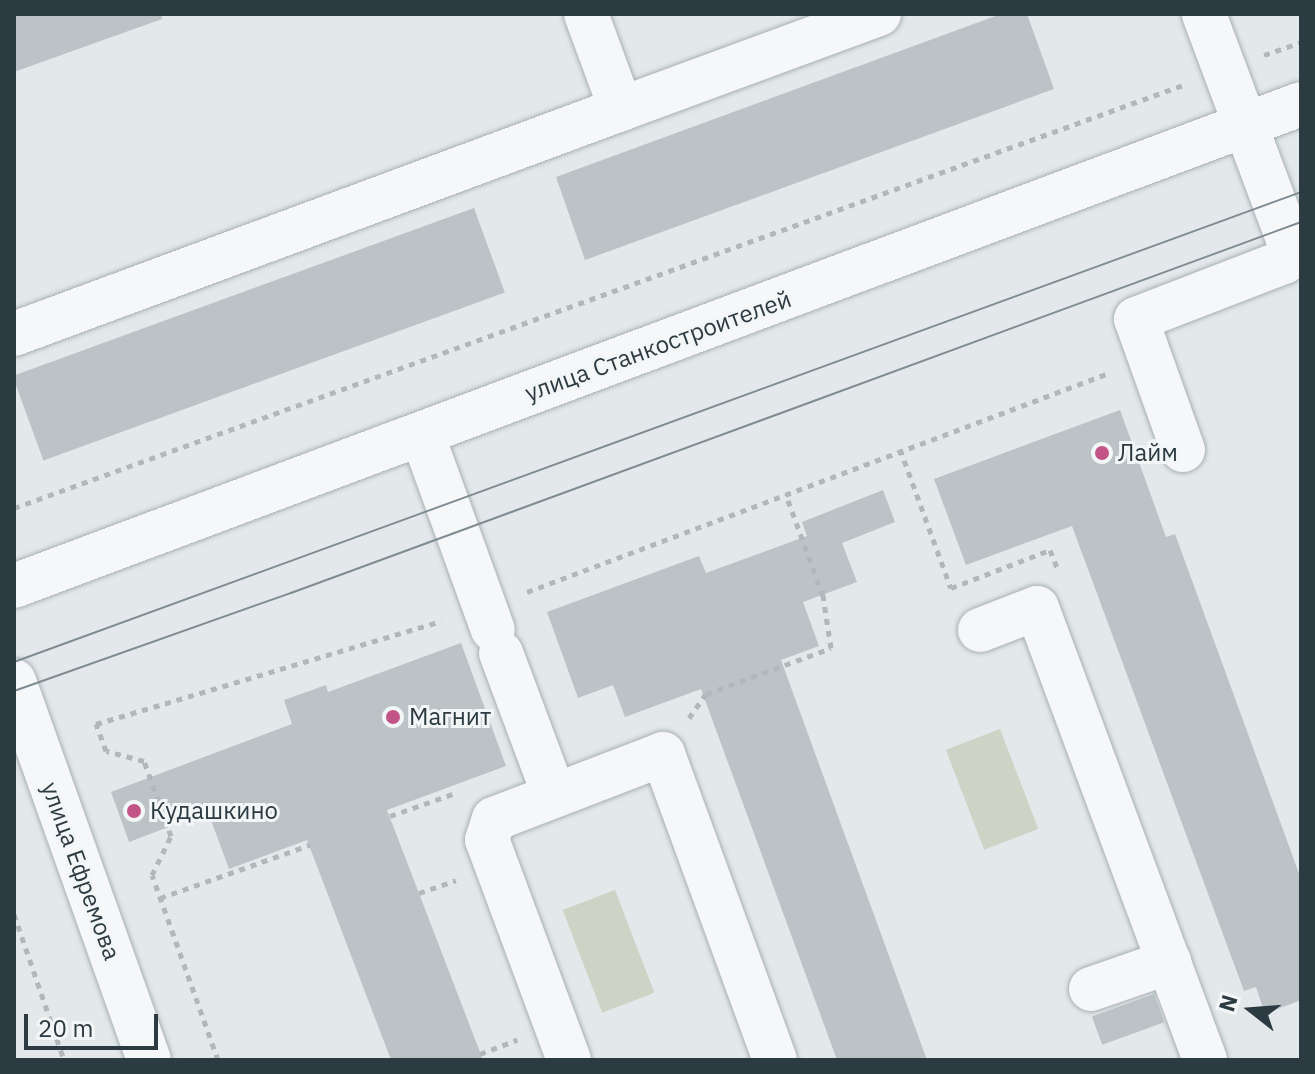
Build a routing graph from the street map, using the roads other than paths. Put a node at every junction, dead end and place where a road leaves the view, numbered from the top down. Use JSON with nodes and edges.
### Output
{"nodes":[{"id":1,"x":586,"y":14,"type":"edge"},
{"id":2,"x":879,"y":14,"type":"edge"},
{"id":3,"x":1204,"y":14,"type":"edge"},
{"id":4,"x":1301,"y":104,"type":"edge"},
{"id":5,"x":621,"y":109,"type":"junction"},
{"id":6,"x":1245,"y":124,"type":"junction"},
{"id":7,"x":14,"y":334,"type":"edge"},
{"id":8,"x":422,"y":434,"type":"junction"},
{"id":9,"x":1183,"y":450,"type":"dead end"},
{"id":10,"x":14,"y":586,"type":"edge"},
{"id":11,"x":980,"y":630,"type":"dead end"},
{"id":12,"x":14,"y":681,"type":"edge"},
{"id":13,"x":554,"y":795,"type":"junction"},
{"id":14,"x":1169,"y":962,"type":"junction"},
{"id":15,"x":1091,"y":989,"type":"dead end"},
{"id":16,"x":149,"y":1060,"type":"edge"},
{"id":17,"x":569,"y":1060,"type":"edge"},
{"id":18,"x":775,"y":1060,"type":"edge"},
{"id":19,"x":1205,"y":1060,"type":"edge"}],
"edges":[{"from":1,"to":5,"type":"street"},
{"from":2,"to":5,"type":"street"},
{"from":3,"to":6,"type":"street"},
{"from":4,"to":6,"type":"street","name":"улица Станкостроителей"},
{"from":5,"to":7,"type":"street"},
{"from":6,"to":8,"type":"street","name":"улица Станкостроителей"},
{"from":6,"to":9,"type":"street"},
{"from":8,"to":10,"type":"street","name":"улица Станкостроителей"},
{"from":8,"to":13,"type":"street"},
{"from":11,"to":14,"type":"street"},
{"from":12,"to":16,"type":"street","name":"улица Ефремова"},
{"from":13,"to":17,"type":"street"},
{"from":13,"to":18,"type":"street"},
{"from":14,"to":15,"type":"street"},
{"from":14,"to":19,"type":"street"}]}
